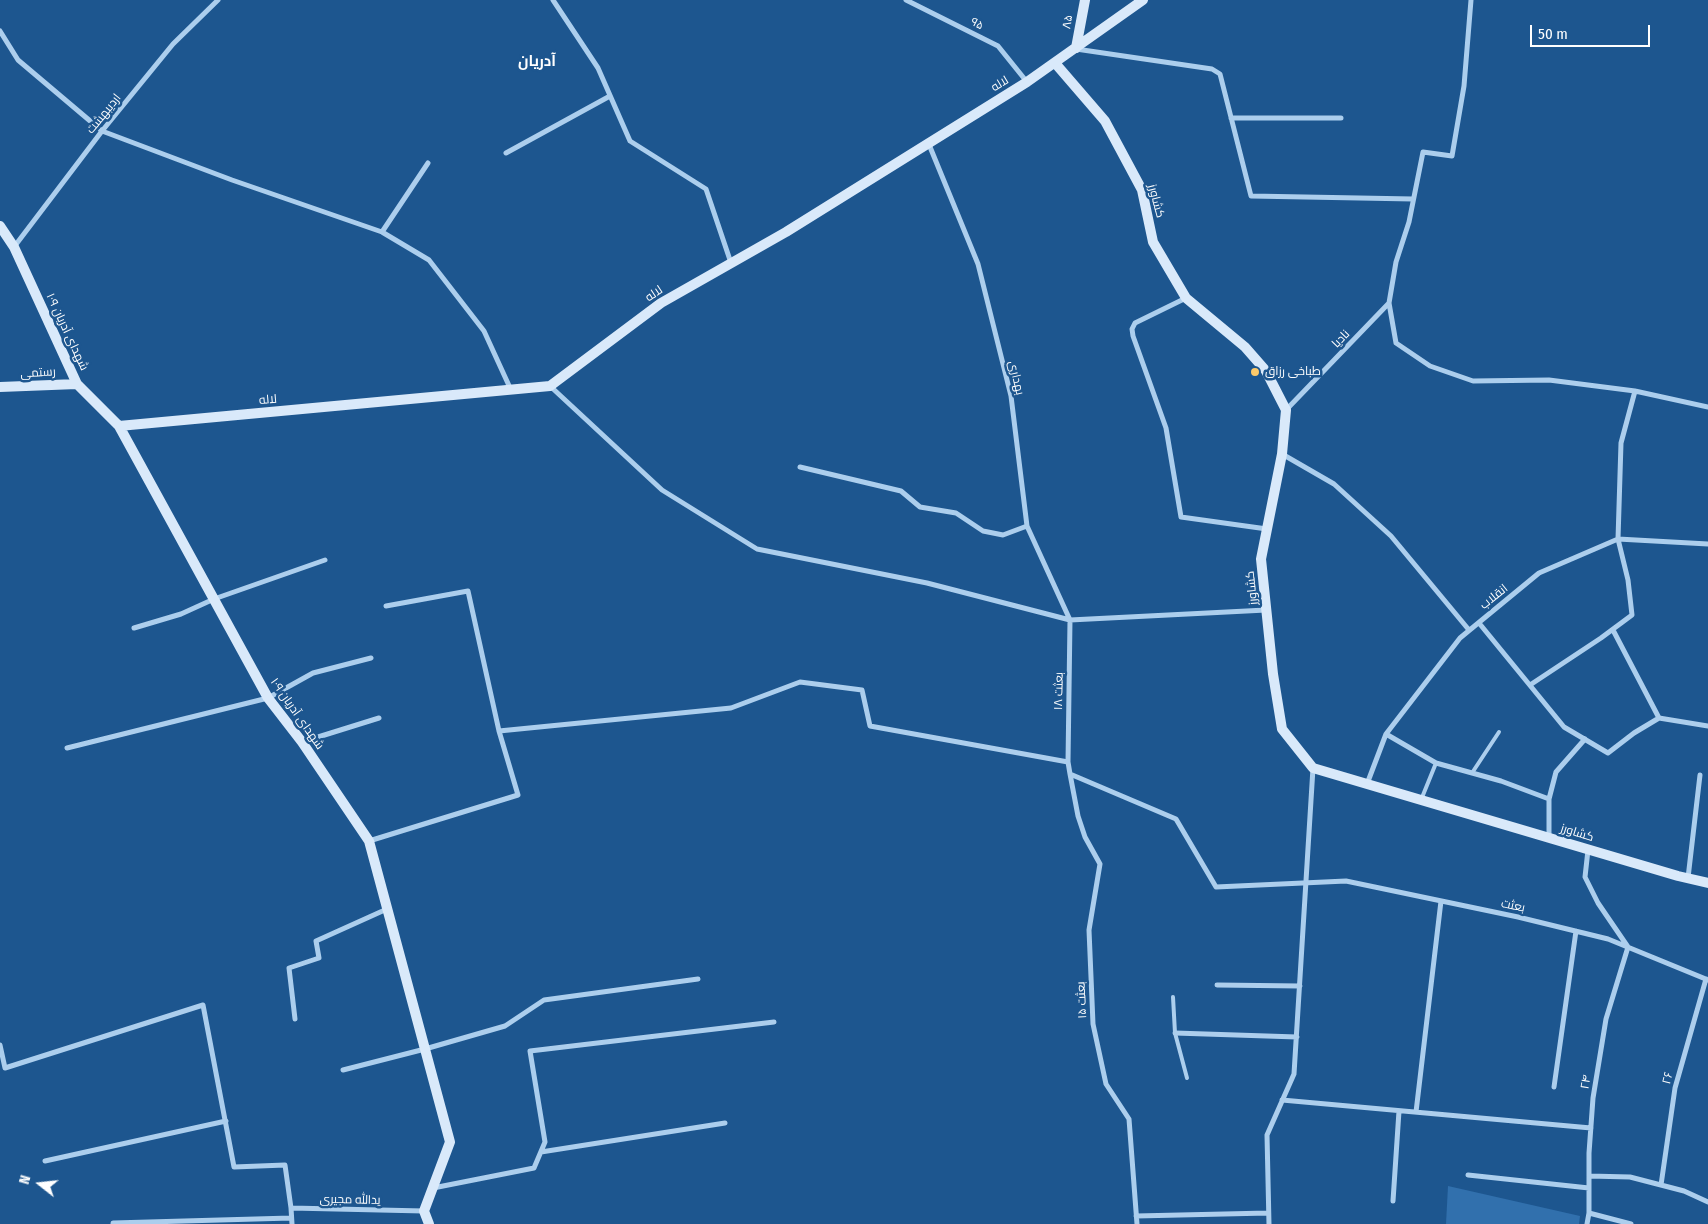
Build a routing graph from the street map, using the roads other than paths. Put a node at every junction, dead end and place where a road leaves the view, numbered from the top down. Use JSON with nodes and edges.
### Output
{"nodes":[{"id":1,"x":218,"y":0,"type":"edge"},
{"id":2,"x":553,"y":0,"type":"edge"},
{"id":3,"x":906,"y":0,"type":"edge"},
{"id":4,"x":1084,"y":0,"type":"edge"},
{"id":5,"x":1143,"y":0,"type":"edge"},
{"id":6,"x":1471,"y":0,"type":"edge"},
{"id":7,"x":0,"y":31,"type":"edge"},
{"id":8,"x":1076,"y":48,"type":"junction"},
{"id":9,"x":1055,"y":63,"type":"junction"},
{"id":10,"x":1027,"y":82,"type":"junction"},
{"id":11,"x":610,"y":96,"type":"junction"},
{"id":12,"x":1231,"y":118,"type":"junction"},
{"id":13,"x":1341,"y":118,"type":"dead end"},
{"id":14,"x":102,"y":131,"type":"junction"},
{"id":15,"x":928,"y":142,"type":"junction"},
{"id":16,"x":506,"y":152,"type":"dead end"},
{"id":17,"x":428,"y":164,"type":"dead end"},
{"id":18,"x":1413,"y":199,"type":"junction"},
{"id":19,"x":0,"y":226,"type":"edge"},
{"id":20,"x":382,"y":232,"type":"junction"},
{"id":21,"x":14,"y":247,"type":"junction"},
{"id":22,"x":731,"y":263,"type":"junction"},
{"id":23,"x":1186,"y":298,"type":"junction"},
{"id":24,"x":1389,"y":304,"type":"junction"},
{"id":25,"x":77,"y":384,"type":"junction"},
{"id":26,"x":550,"y":386,"type":"junction"},
{"id":27,"x":0,"y":387,"type":"edge"},
{"id":28,"x":511,"y":391,"type":"junction"},
{"id":29,"x":1635,"y":391,"type":"junction"},
{"id":30,"x":1708,"y":407,"type":"edge"},
{"id":31,"x":1286,"y":410,"type":"junction"},
{"id":32,"x":119,"y":426,"type":"junction"},
{"id":33,"x":1282,"y":454,"type":"junction"},
{"id":34,"x":800,"y":467,"type":"dead end"},
{"id":35,"x":1027,"y":526,"type":"junction"},
{"id":36,"x":1267,"y":529,"type":"junction"},
{"id":37,"x":1618,"y":539,"type":"junction"},
{"id":38,"x":1708,"y":544,"type":"edge"},
{"id":39,"x":325,"y":560,"type":"dead end"},
{"id":40,"x":214,"y":599,"type":"junction"},
{"id":41,"x":386,"y":606,"type":"dead end"},
{"id":42,"x":1266,"y":610,"type":"junction"},
{"id":43,"x":1070,"y":620,"type":"junction"},
{"id":44,"x":1479,"y":623,"type":"junction"},
{"id":45,"x":134,"y":628,"type":"dead end"},
{"id":46,"x":1469,"y":630,"type":"junction"},
{"id":47,"x":1613,"y":630,"type":"junction"},
{"id":48,"x":371,"y":658,"type":"dead end"},
{"id":49,"x":1530,"y":685,"type":"junction"},
{"id":50,"x":268,"y":698,"type":"junction"},
{"id":51,"x":378,"y":718,"type":"dead end"},
{"id":52,"x":1659,"y":718,"type":"junction"},
{"id":53,"x":1708,"y":726,"type":"edge"},
{"id":54,"x":500,"y":731,"type":"junction"},
{"id":55,"x":1499,"y":732,"type":"dead end"},
{"id":56,"x":1386,"y":734,"type":"junction"},
{"id":57,"x":1585,"y":739,"type":"junction"},
{"id":58,"x":302,"y":742,"type":"junction"},
{"id":59,"x":67,"y":748,"type":"dead end"},
{"id":60,"x":1068,"y":762,"type":"junction"},
{"id":61,"x":1436,"y":763,"type":"junction"},
{"id":62,"x":1314,"y":768,"type":"junction"},
{"id":63,"x":1472,"y":773,"type":"junction"},
{"id":64,"x":1070,"y":774,"type":"junction"},
{"id":65,"x":1700,"y":775,"type":"dead end"},
{"id":66,"x":1367,"y":784,"type":"junction"},
{"id":67,"x":1549,"y":799,"type":"junction"},
{"id":68,"x":1421,"y":800,"type":"junction"},
{"id":69,"x":1549,"y":838,"type":"junction"},
{"id":70,"x":369,"y":841,"type":"junction"},
{"id":71,"x":1588,"y":850,"type":"junction"},
{"id":72,"x":1688,"y":878,"type":"junction"},
{"id":73,"x":1307,"y":882,"type":"junction"},
{"id":74,"x":1708,"y":882,"type":"edge"},
{"id":75,"x":1441,"y":901,"type":"junction"},
{"id":76,"x":387,"y":909,"type":"junction"},
{"id":77,"x":1576,"y":931,"type":"junction"},
{"id":78,"x":1628,"y":947,"type":"junction"},
{"id":79,"x":698,"y":979,"type":"dead end"},
{"id":80,"x":1707,"y":980,"type":"edge"},
{"id":81,"x":1217,"y":985,"type":"dead end"},
{"id":82,"x":1300,"y":986,"type":"junction"},
{"id":83,"x":1173,"y":997,"type":"dead end"},
{"id":84,"x":295,"y":1019,"type":"dead end"},
{"id":85,"x":774,"y":1022,"type":"dead end"},
{"id":86,"x":1175,"y":1033,"type":"junction"},
{"id":87,"x":1297,"y":1037,"type":"junction"},
{"id":88,"x":0,"y":1045,"type":"edge"},
{"id":89,"x":425,"y":1049,"type":"junction"},
{"id":90,"x":343,"y":1070,"type":"dead end"},
{"id":91,"x":1187,"y":1078,"type":"dead end"},
{"id":92,"x":1554,"y":1087,"type":"dead end"},
{"id":93,"x":1282,"y":1100,"type":"junction"},
{"id":94,"x":1400,"y":1111,"type":"junction"},
{"id":95,"x":1416,"y":1112,"type":"junction"},
{"id":96,"x":226,"y":1121,"type":"junction"},
{"id":97,"x":725,"y":1123,"type":"dead end"},
{"id":98,"x":1591,"y":1128,"type":"junction"},
{"id":99,"x":541,"y":1152,"type":"junction"},
{"id":100,"x":45,"y":1161,"type":"dead end"},
{"id":101,"x":1468,"y":1175,"type":"dead end"},
{"id":102,"x":1589,"y":1176,"type":"junction"},
{"id":103,"x":1661,"y":1185,"type":"junction"},
{"id":104,"x":432,"y":1188,"type":"junction"},
{"id":105,"x":1589,"y":1188,"type":"junction"},
{"id":106,"x":1393,"y":1202,"type":"dead end"},
{"id":107,"x":1708,"y":1202,"type":"edge"},
{"id":108,"x":290,"y":1208,"type":"junction"},
{"id":109,"x":424,"y":1211,"type":"junction"},
{"id":110,"x":1268,"y":1213,"type":"junction"},
{"id":111,"x":1589,"y":1213,"type":"junction"},
{"id":112,"x":1136,"y":1216,"type":"junction"},
{"id":113,"x":291,"y":1218,"type":"junction"},
{"id":114,"x":113,"y":1223,"type":"edge"},
{"id":115,"x":292,"y":1224,"type":"edge"},
{"id":116,"x":429,"y":1224,"type":"edge"},
{"id":117,"x":1137,"y":1224,"type":"edge"},
{"id":118,"x":1268,"y":1224,"type":"edge"},
{"id":119,"x":1587,"y":1224,"type":"edge"},
{"id":120,"x":1631,"y":1224,"type":"edge"}],
"edges":[{"from":1,"to":14,"type":"street","name":"اردیبهشت"},
{"from":2,"to":11,"type":"street"},
{"from":3,"to":10,"type":"street","name":"۹۵"},
{"from":4,"to":8,"type":"street","name":"۸۵"},
{"from":5,"to":8,"type":"street","name":"لاله"},
{"from":6,"to":18,"type":"street"},
{"from":7,"to":14,"type":"street"},
{"from":8,"to":9,"type":"street","name":"لاله"},
{"from":8,"to":12,"type":"street"},
{"from":9,"to":10,"type":"street","name":"لاله"},
{"from":9,"to":23,"type":"street","name":"کشاورز"},
{"from":10,"to":15,"type":"street","name":"لاله"},
{"from":11,"to":16,"type":"street"},
{"from":11,"to":22,"type":"street"},
{"from":12,"to":13,"type":"street"},
{"from":12,"to":18,"type":"street"},
{"from":14,"to":20,"type":"street"},
{"from":14,"to":21,"type":"street","name":"اردیبهشت"},
{"from":15,"to":22,"type":"street","name":"لاله"},
{"from":15,"to":35,"type":"street","name":"بهداری"},
{"from":17,"to":20,"type":"street"},
{"from":18,"to":24,"type":"street"},
{"from":19,"to":21,"type":"street","name":"شهدای آدریان ۱۰۹"},
{"from":20,"to":28,"type":"street"},
{"from":21,"to":25,"type":"street","name":"شهدای آدریان ۱۰۹"},
{"from":22,"to":26,"type":"street","name":"لاله"},
{"from":23,"to":31,"type":"street","name":"کشاورز"},
{"from":23,"to":36,"type":"street"},
{"from":24,"to":29,"type":"street"},
{"from":24,"to":31,"type":"street","name":"نادیا"},
{"from":25,"to":27,"type":"street","name":"رستمی"},
{"from":25,"to":32,"type":"street","name":"شهدای آدریان ۱۰۹"},
{"from":26,"to":28,"type":"street","name":"لاله"},
{"from":26,"to":43,"type":"street"},
{"from":28,"to":32,"type":"street","name":"لاله"},
{"from":29,"to":30,"type":"street"},
{"from":29,"to":37,"type":"street"},
{"from":31,"to":33,"type":"street","name":"کشاورز"},
{"from":32,"to":40,"type":"street","name":"شهدای آدریان ۱۰۹"},
{"from":33,"to":36,"type":"street","name":"کشاورز"},
{"from":33,"to":46,"type":"street"},
{"from":34,"to":35,"type":"street"},
{"from":35,"to":43,"type":"street","name":"بهداری"},
{"from":36,"to":42,"type":"street","name":"کشاورز"},
{"from":37,"to":38,"type":"street","name":"انقلاب"},
{"from":37,"to":44,"type":"street","name":"انقلاب"},
{"from":37,"to":47,"type":"street"},
{"from":39,"to":40,"type":"street"},
{"from":40,"to":45,"type":"street"},
{"from":40,"to":50,"type":"street","name":"شهدای آدریان ۱۰۹"},
{"from":41,"to":54,"type":"street"},
{"from":42,"to":43,"type":"street"},
{"from":42,"to":62,"type":"street","name":"کشاورز"},
{"from":43,"to":60,"type":"street","name":"بعثت ۱۸"},
{"from":44,"to":46,"type":"street","name":"انقلاب"},
{"from":44,"to":49,"type":"street"},
{"from":46,"to":56,"type":"street","name":"انقلاب"},
{"from":47,"to":49,"type":"street"},
{"from":47,"to":52,"type":"street"},
{"from":48,"to":50,"type":"street"},
{"from":49,"to":57,"type":"street"},
{"from":50,"to":58,"type":"street","name":"شهدای آدریان ۱۰۹"},
{"from":50,"to":59,"type":"street"},
{"from":51,"to":58,"type":"street"},
{"from":52,"to":53,"type":"street"},
{"from":52,"to":57,"type":"street"},
{"from":54,"to":60,"type":"street"},
{"from":54,"to":70,"type":"street"},
{"from":55,"to":63,"type":"lane"},
{"from":56,"to":61,"type":"street"},
{"from":56,"to":66,"type":"street","name":"انقلاب"},
{"from":57,"to":67,"type":"street"},
{"from":58,"to":70,"type":"street","name":"شهدای آدریان ۱۰۹"},
{"from":60,"to":64,"type":"street","name":"بعثت ۱۸"},
{"from":61,"to":63,"type":"street"},
{"from":61,"to":68,"type":"lane"},
{"from":62,"to":66,"type":"street","name":"کشاورز"},
{"from":62,"to":73,"type":"street"},
{"from":63,"to":67,"type":"street"},
{"from":64,"to":73,"type":"street","name":"بعثت"},
{"from":64,"to":112,"type":"street","name":"بعثت ۱۵"},
{"from":65,"to":72,"type":"street"},
{"from":66,"to":68,"type":"street","name":"کشاورز"},
{"from":67,"to":69,"type":"street"},
{"from":68,"to":69,"type":"street","name":"کشاورز"},
{"from":69,"to":71,"type":"street","name":"کشاورز"},
{"from":70,"to":76,"type":"street","name":"شهدای آدریان ۱۰۹"},
{"from":71,"to":72,"type":"street","name":"کشاورز"},
{"from":71,"to":78,"type":"street"},
{"from":72,"to":74,"type":"street","name":"کشاورز"},
{"from":73,"to":75,"type":"street","name":"بعثت"},
{"from":73,"to":82,"type":"street"},
{"from":75,"to":77,"type":"street","name":"بعثت"},
{"from":75,"to":95,"type":"street"},
{"from":76,"to":84,"type":"street"},
{"from":76,"to":89,"type":"street","name":"شهدای آدریان ۱۰۹"},
{"from":77,"to":78,"type":"street","name":"بعثت"},
{"from":77,"to":92,"type":"street"},
{"from":78,"to":80,"type":"street","name":"بعثت"},
{"from":78,"to":98,"type":"street","name":"۲۴"},
{"from":79,"to":89,"type":"street"},
{"from":80,"to":103,"type":"street","name":"۲۶"},
{"from":81,"to":82,"type":"street"},
{"from":82,"to":87,"type":"street"},
{"from":83,"to":86,"type":"lane"},
{"from":85,"to":99,"type":"street"},
{"from":86,"to":87,"type":"street"},
{"from":86,"to":91,"type":"lane"},
{"from":87,"to":93,"type":"street"},
{"from":88,"to":96,"type":"street"},
{"from":89,"to":90,"type":"street"},
{"from":89,"to":104,"type":"street","name":"شهدای آدریان ۱۰۹"},
{"from":93,"to":94,"type":"street"},
{"from":93,"to":110,"type":"street"},
{"from":94,"to":95,"type":"street"},
{"from":94,"to":106,"type":"street"},
{"from":95,"to":98,"type":"street"},
{"from":96,"to":100,"type":"street"},
{"from":96,"to":108,"type":"street"},
{"from":97,"to":99,"type":"street"},
{"from":98,"to":102,"type":"street","name":"۲۴"},
{"from":99,"to":104,"type":"street"},
{"from":101,"to":105,"type":"street"},
{"from":102,"to":103,"type":"street"},
{"from":102,"to":105,"type":"street","name":"۲۴"},
{"from":103,"to":107,"type":"street"},
{"from":104,"to":109,"type":"street","name":"شهدای آدریان ۱۰۹"},
{"from":105,"to":111,"type":"street","name":"۲۴"},
{"from":108,"to":109,"type":"street","name":"یدالله مجیری"},
{"from":108,"to":113,"type":"street"},
{"from":109,"to":116,"type":"street"},
{"from":110,"to":112,"type":"street"},
{"from":110,"to":118,"type":"street"},
{"from":111,"to":119,"type":"street","name":"۲۴"},
{"from":111,"to":120,"type":"street"},
{"from":112,"to":117,"type":"street","name":"بعثت ۱۵"},
{"from":113,"to":114,"type":"street"},
{"from":113,"to":115,"type":"street"}]}
